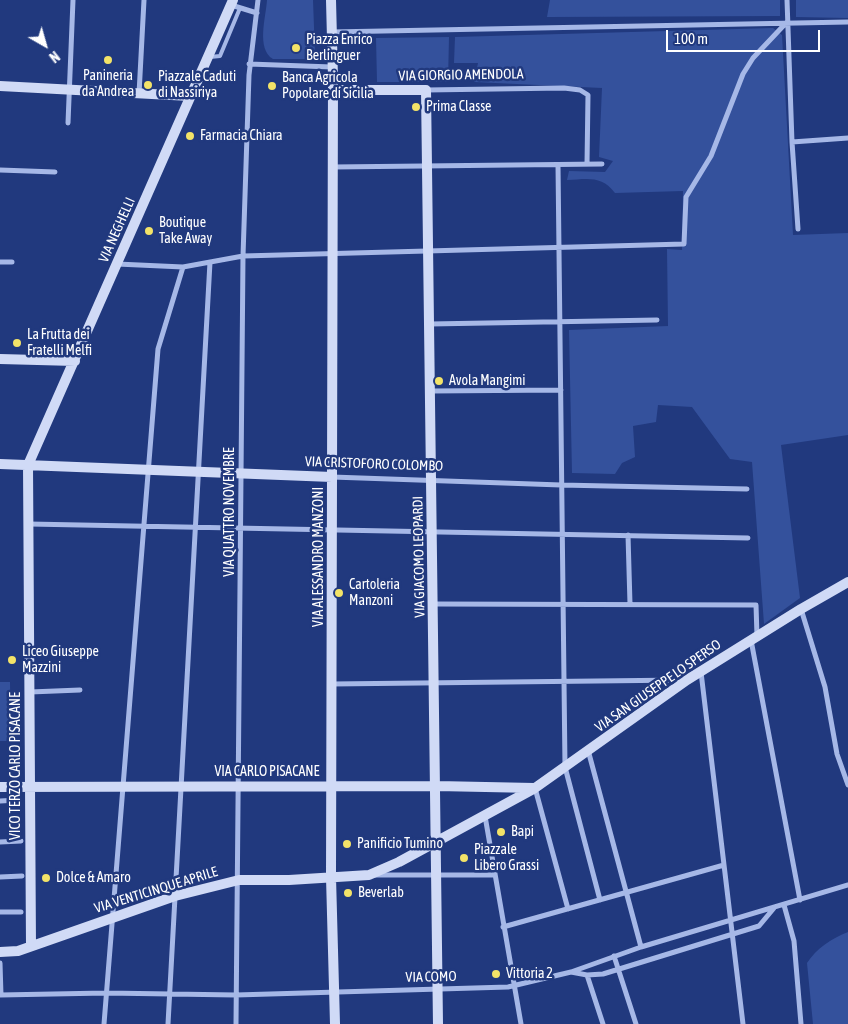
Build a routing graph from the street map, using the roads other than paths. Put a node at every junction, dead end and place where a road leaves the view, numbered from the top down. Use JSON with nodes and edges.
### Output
{"nodes":[{"id":1,"x":73,"y":0,"type":"edge"},
{"id":2,"x":144,"y":0,"type":"edge"},
{"id":3,"x":258,"y":0,"type":"edge"},
{"id":4,"x":331,"y":0,"type":"edge"},
{"id":5,"x":787,"y":0,"type":"edge"},
{"id":6,"x":235,"y":3,"type":"edge"},
{"id":7,"x":257,"y":13,"type":"junction"},
{"id":8,"x":848,"y":22,"type":"edge"},
{"id":9,"x":786,"y":23,"type":"junction"},
{"id":10,"x":331,"y":32,"type":"junction"},
{"id":11,"x":249,"y":64,"type":"junction"},
{"id":12,"x":333,"y":68,"type":"junction"},
{"id":13,"x":0,"y":86,"type":"edge"},
{"id":14,"x":69,"y":90,"type":"junction"},
{"id":15,"x":333,"y":90,"type":"junction"},
{"id":16,"x":426,"y":90,"type":"junction"},
{"id":17,"x":139,"y":94,"type":"junction"},
{"id":18,"x":190,"y":96,"type":"junction"},
{"id":19,"x":68,"y":123,"type":"dead end"},
{"id":20,"x":848,"y":138,"type":"edge"},
{"id":21,"x":792,"y":142,"type":"junction"},
{"id":22,"x":558,"y":164,"type":"junction"},
{"id":23,"x":587,"y":164,"type":"junction"},
{"id":24,"x":602,"y":164,"type":"dead end"},
{"id":25,"x":333,"y":167,"type":"junction"},
{"id":26,"x":427,"y":167,"type":"junction"},
{"id":27,"x":0,"y":170,"type":"edge"},
{"id":28,"x":55,"y":172,"type":"dead end"},
{"id":29,"x":798,"y":229,"type":"dead end"},
{"id":30,"x":559,"y":246,"type":"junction"},
{"id":31,"x":429,"y":251,"type":"junction"},
{"id":32,"x":331,"y":252,"type":"junction"},
{"id":33,"x":243,"y":256,"type":"junction"},
{"id":34,"x":0,"y":262,"type":"edge"},
{"id":35,"x":12,"y":262,"type":"dead end"},
{"id":36,"x":210,"y":262,"type":"junction"},
{"id":37,"x":117,"y":264,"type":"junction"},
{"id":38,"x":184,"y":267,"type":"junction"},
{"id":39,"x":657,"y":320,"type":"dead end"},
{"id":40,"x":560,"y":322,"type":"junction"},
{"id":41,"x":430,"y":324,"type":"junction"},
{"id":42,"x":0,"y":359,"type":"edge"},
{"id":43,"x":75,"y":361,"type":"junction"},
{"id":44,"x":561,"y":390,"type":"junction"},
{"id":45,"x":431,"y":391,"type":"junction"},
{"id":46,"x":0,"y":464,"type":"edge"},
{"id":47,"x":28,"y":465,"type":"junction"},
{"id":48,"x":148,"y":469,"type":"junction"},
{"id":49,"x":199,"y":471,"type":"junction"},
{"id":50,"x":242,"y":472,"type":"junction"},
{"id":51,"x":332,"y":477,"type":"junction"},
{"id":52,"x":432,"y":481,"type":"junction"},
{"id":53,"x":560,"y":485,"type":"junction"},
{"id":54,"x":747,"y":489,"type":"dead end"},
{"id":55,"x":28,"y":524,"type":"junction"},
{"id":56,"x":143,"y":525,"type":"junction"},
{"id":57,"x":196,"y":526,"type":"junction"},
{"id":58,"x":242,"y":527,"type":"junction"},
{"id":59,"x":332,"y":529,"type":"junction"},
{"id":60,"x":431,"y":531,"type":"junction"},
{"id":61,"x":561,"y":534,"type":"junction"},
{"id":62,"x":628,"y":535,"type":"junction"},
{"id":63,"x":748,"y":538,"type":"dead end"},
{"id":64,"x":848,"y":582,"type":"edge"},
{"id":65,"x":434,"y":604,"type":"junction"},
{"id":66,"x":562,"y":604,"type":"junction"},
{"id":67,"x":630,"y":604,"type":"junction"},
{"id":68,"x":801,"y":609,"type":"junction"},
{"id":69,"x":754,"y":638,"type":"junction"},
{"id":70,"x":701,"y":671,"type":"junction"},
{"id":71,"x":687,"y":680,"type":"junction"},
{"id":72,"x":563,"y":682,"type":"junction"},
{"id":73,"x":435,"y":683,"type":"junction"},
{"id":74,"x":332,"y":684,"type":"junction"},
{"id":75,"x":80,"y":690,"type":"dead end"},
{"id":76,"x":29,"y":692,"type":"junction"},
{"id":77,"x":588,"y":750,"type":"junction"},
{"id":78,"x":565,"y":767,"type":"junction"},
{"id":79,"x":848,"y":785,"type":"edge"},
{"id":80,"x":181,"y":786,"type":"junction"},
{"id":81,"x":239,"y":786,"type":"junction"},
{"id":82,"x":332,"y":786,"type":"junction"},
{"id":83,"x":437,"y":786,"type":"junction"},
{"id":84,"x":0,"y":787,"type":"edge"},
{"id":85,"x":30,"y":787,"type":"junction"},
{"id":86,"x":121,"y":787,"type":"junction"},
{"id":87,"x":535,"y":788,"type":"junction"},
{"id":88,"x":18,"y":800,"type":"dead end"},
{"id":89,"x":0,"y":801,"type":"edge"},
{"id":90,"x":485,"y":816,"type":"junction"},
{"id":91,"x":21,"y":841,"type":"dead end"},
{"id":92,"x":436,"y":841,"type":"junction"},
{"id":93,"x":0,"y":842,"type":"edge"},
{"id":94,"x":724,"y":865,"type":"junction"},
{"id":95,"x":369,"y":875,"type":"junction"},
{"id":96,"x":437,"y":875,"type":"junction"},
{"id":97,"x":495,"y":875,"type":"junction"},
{"id":98,"x":22,"y":876,"type":"dead end"},
{"id":99,"x":0,"y":877,"type":"edge"},
{"id":100,"x":331,"y":877,"type":"junction"},
{"id":101,"x":238,"y":880,"type":"junction"},
{"id":102,"x":848,"y":885,"type":"edge"},
{"id":103,"x":626,"y":892,"type":"junction"},
{"id":104,"x":175,"y":896,"type":"junction"},
{"id":105,"x":600,"y":900,"type":"junction"},
{"id":106,"x":800,"y":900,"type":"junction"},
{"id":107,"x":784,"y":905,"type":"junction"},
{"id":108,"x":774,"y":908,"type":"junction"},
{"id":109,"x":568,"y":909,"type":"junction"},
{"id":110,"x":0,"y":912,"type":"edge"},
{"id":111,"x":21,"y":912,"type":"dead end"},
{"id":112,"x":112,"y":917,"type":"junction"},
{"id":113,"x":730,"y":921,"type":"junction"},
{"id":114,"x":504,"y":927,"type":"junction"},
{"id":115,"x":732,"y":934,"type":"junction"},
{"id":116,"x":31,"y":946,"type":"junction"},
{"id":117,"x":641,"y":947,"type":"junction"},
{"id":118,"x":0,"y":952,"type":"edge"},
{"id":119,"x":614,"y":956,"type":"junction"},
{"id":120,"x":0,"y":963,"type":"edge"},
{"id":121,"x":618,"y":969,"type":"junction"},
{"id":122,"x":571,"y":972,"type":"junction"},
{"id":123,"x":587,"y":975,"type":"junction"},
{"id":124,"x":514,"y":986,"type":"junction"},
{"id":125,"x":438,"y":988,"type":"junction"},
{"id":126,"x":334,"y":990,"type":"junction"},
{"id":127,"x":106,"y":993,"type":"junction"},
{"id":128,"x":170,"y":993,"type":"junction"},
{"id":129,"x":1,"y":995,"type":"edge"},
{"id":130,"x":236,"y":995,"type":"junction"},
{"id":131,"x":104,"y":1024,"type":"edge"},
{"id":132,"x":168,"y":1024,"type":"edge"},
{"id":133,"x":236,"y":1024,"type":"edge"},
{"id":134,"x":334,"y":1024,"type":"edge"},
{"id":135,"x":438,"y":1024,"type":"edge"},
{"id":136,"x":521,"y":1024,"type":"edge"},
{"id":137,"x":603,"y":1024,"type":"edge"},
{"id":138,"x":636,"y":1024,"type":"edge"},
{"id":139,"x":743,"y":1024,"type":"edge"},
{"id":140,"x":801,"y":1024,"type":"edge"}],
"edges":[{"from":1,"to":14,"type":"street"},
{"from":2,"to":17,"type":"street"},
{"from":3,"to":7,"type":"street","name":"VIA QUATTRO NOVEMBRE"},
{"from":4,"to":10,"type":"street","name":"VIA ALESSANDRO MANZONI"},
{"from":5,"to":9,"type":"street"},
{"from":6,"to":7,"type":"street"},
{"from":6,"to":18,"type":"street","name":"VIA NEGHELLI"},
{"from":7,"to":11,"type":"street","name":"VIA QUATTRO NOVEMBRE"},
{"from":8,"to":9,"type":"street"},
{"from":9,"to":10,"type":"street"},
{"from":9,"to":21,"type":"street"},
{"from":9,"to":30,"type":"street"},
{"from":10,"to":12,"type":"street","name":"VIA ALESSANDRO MANZONI"},
{"from":11,"to":12,"type":"street"},
{"from":11,"to":33,"type":"street","name":"VIA QUATTRO NOVEMBRE"},
{"from":12,"to":15,"type":"street","name":"VIA ALESSANDRO MANZONI"},
{"from":13,"to":14,"type":"street"},
{"from":14,"to":17,"type":"street"},
{"from":14,"to":19,"type":"street"},
{"from":15,"to":16,"type":"street","name":"VIA GIORGIO AMENDOLA"},
{"from":15,"to":25,"type":"street","name":"VIA ALESSANDRO MANZONI"},
{"from":16,"to":23,"type":"street","name":"VIA GIORGIO AMENDOLA"},
{"from":16,"to":26,"type":"street","name":"VIA GIACOMO LEOPARDI"},
{"from":17,"to":18,"type":"street"},
{"from":18,"to":37,"type":"street","name":"VIA NEGHELLI"},
{"from":20,"to":21,"type":"street"},
{"from":21,"to":29,"type":"street"},
{"from":22,"to":23,"type":"street"},
{"from":22,"to":26,"type":"street"},
{"from":22,"to":30,"type":"street"},
{"from":23,"to":24,"type":"street"},
{"from":25,"to":26,"type":"street"},
{"from":25,"to":32,"type":"street","name":"VIA ALESSANDRO MANZONI"},
{"from":26,"to":31,"type":"street","name":"VIA GIACOMO LEOPARDI"},
{"from":27,"to":28,"type":"street"},
{"from":30,"to":31,"type":"street"},
{"from":30,"to":40,"type":"street"},
{"from":31,"to":32,"type":"street"},
{"from":31,"to":41,"type":"street","name":"VIA GIACOMO LEOPARDI"},
{"from":32,"to":33,"type":"street"},
{"from":32,"to":51,"type":"street","name":"VIA ALESSANDRO MANZONI"},
{"from":33,"to":36,"type":"street"},
{"from":33,"to":50,"type":"street","name":"VIA QUATTRO NOVEMBRE"},
{"from":34,"to":35,"type":"street"},
{"from":36,"to":38,"type":"street"},
{"from":36,"to":49,"type":"street"},
{"from":37,"to":38,"type":"street"},
{"from":37,"to":43,"type":"street","name":"VIA NEGHELLI"},
{"from":38,"to":48,"type":"street"},
{"from":39,"to":40,"type":"street"},
{"from":40,"to":41,"type":"street"},
{"from":40,"to":44,"type":"street"},
{"from":41,"to":45,"type":"street","name":"VIA GIACOMO LEOPARDI"},
{"from":42,"to":43,"type":"street"},
{"from":43,"to":47,"type":"street","name":"VIA NEGHELLI"},
{"from":44,"to":45,"type":"street"},
{"from":44,"to":53,"type":"street"},
{"from":45,"to":52,"type":"street","name":"VIA GIACOMO LEOPARDI"},
{"from":46,"to":47,"type":"street","name":"VIA CRISTOFORO COLOMBO"},
{"from":47,"to":48,"type":"street","name":"VIA CRISTOFORO COLOMBO"},
{"from":47,"to":55,"type":"street","name":"VICO TERZO CARLO PISACANE"},
{"from":48,"to":49,"type":"street","name":"VIA CRISTOFORO COLOMBO"},
{"from":48,"to":56,"type":"street"},
{"from":49,"to":50,"type":"street","name":"VIA CRISTOFORO COLOMBO"},
{"from":49,"to":57,"type":"street"},
{"from":50,"to":51,"type":"street","name":"VIA CRISTOFORO COLOMBO"},
{"from":50,"to":58,"type":"street","name":"VIA QUATTRO NOVEMBRE"},
{"from":51,"to":52,"type":"street","name":"VIA CRISTOFORO COLOMBO"},
{"from":51,"to":59,"type":"street","name":"VIA ALESSANDRO MANZONI"},
{"from":52,"to":53,"type":"street","name":"VIA CRISTOFORO COLOMBO"},
{"from":52,"to":60,"type":"street","name":"VIA GIACOMO LEOPARDI"},
{"from":53,"to":54,"type":"street","name":"VIA CRISTOFORO COLOMBO"},
{"from":53,"to":61,"type":"street"},
{"from":55,"to":56,"type":"street"},
{"from":55,"to":76,"type":"street","name":"VICO TERZO CARLO PISACANE"},
{"from":56,"to":57,"type":"street"},
{"from":56,"to":86,"type":"street"},
{"from":57,"to":58,"type":"street"},
{"from":57,"to":80,"type":"street"},
{"from":58,"to":59,"type":"street"},
{"from":58,"to":81,"type":"street","name":"VIA QUATTRO NOVEMBRE"},
{"from":59,"to":60,"type":"street"},
{"from":59,"to":74,"type":"street","name":"VIA ALESSANDRO MANZONI"},
{"from":60,"to":61,"type":"street"},
{"from":60,"to":65,"type":"street","name":"VIA GIACOMO LEOPARDI"},
{"from":61,"to":62,"type":"street"},
{"from":61,"to":66,"type":"street"},
{"from":62,"to":63,"type":"street"},
{"from":62,"to":67,"type":"street"},
{"from":64,"to":68,"type":"street","name":"VIA SAN GIUSEPPE LO SPERSO"},
{"from":65,"to":66,"type":"street"},
{"from":65,"to":73,"type":"street","name":"VIA GIACOMO LEOPARDI"},
{"from":66,"to":67,"type":"street"},
{"from":66,"to":72,"type":"street"},
{"from":67,"to":69,"type":"street"},
{"from":68,"to":69,"type":"street","name":"VIA SAN GIUSEPPE LO SPERSO"},
{"from":68,"to":79,"type":"street"},
{"from":69,"to":70,"type":"street","name":"VIA SAN GIUSEPPE LO SPERSO"},
{"from":69,"to":106,"type":"street"},
{"from":70,"to":71,"type":"street","name":"VIA SAN GIUSEPPE LO SPERSO"},
{"from":70,"to":94,"type":"street"},
{"from":71,"to":72,"type":"street"},
{"from":71,"to":77,"type":"street","name":"VIA SAN GIUSEPPE LO SPERSO"},
{"from":72,"to":73,"type":"street"},
{"from":72,"to":78,"type":"street"},
{"from":73,"to":74,"type":"street"},
{"from":73,"to":83,"type":"street","name":"VIA GIACOMO LEOPARDI"},
{"from":74,"to":82,"type":"street","name":"VIA ALESSANDRO MANZONI"},
{"from":75,"to":76,"type":"street"},
{"from":76,"to":85,"type":"street","name":"VICO TERZO CARLO PISACANE"},
{"from":77,"to":78,"type":"street","name":"VIA SAN GIUSEPPE LO SPERSO"},
{"from":77,"to":103,"type":"street"},
{"from":78,"to":87,"type":"street","name":"VIA SAN GIUSEPPE LO SPERSO"},
{"from":78,"to":105,"type":"street"},
{"from":80,"to":81,"type":"street","name":"VIA CARLO PISACANE"},
{"from":80,"to":86,"type":"street","name":"VIA CARLO PISACANE"},
{"from":80,"to":104,"type":"street"},
{"from":81,"to":82,"type":"street","name":"VIA CARLO PISACANE"},
{"from":81,"to":101,"type":"street","name":"VIA QUATTRO NOVEMBRE"},
{"from":82,"to":83,"type":"street","name":"VIA CARLO PISACANE"},
{"from":82,"to":100,"type":"street","name":"VIA ALESSANDRO MANZONI"},
{"from":83,"to":87,"type":"street","name":"VIA CARLO PISACANE"},
{"from":83,"to":92,"type":"street","name":"VIA GIACOMO LEOPARDI"},
{"from":84,"to":85,"type":"street","name":"VIA CARLO PISACANE"},
{"from":85,"to":86,"type":"street","name":"VIA CARLO PISACANE"},
{"from":85,"to":116,"type":"street","name":"VICO TERZO CARLO PISACANE"},
{"from":86,"to":112,"type":"street"},
{"from":87,"to":90,"type":"street","name":"VIA SAN GIUSEPPE LO SPERSO"},
{"from":87,"to":109,"type":"street"},
{"from":88,"to":89,"type":"street"},
{"from":90,"to":92,"type":"street","name":"VIA SAN GIUSEPPE LO SPERSO"},
{"from":90,"to":97,"type":"street"},
{"from":91,"to":93,"type":"street"},
{"from":92,"to":95,"type":"street","name":"VIA VENTICINQUE APRILE"},
{"from":92,"to":96,"type":"street","name":"VIA GIACOMO LEOPARDI"},
{"from":94,"to":103,"type":"street"},
{"from":94,"to":113,"type":"street"},
{"from":95,"to":96,"type":"street"},
{"from":95,"to":100,"type":"street","name":"VIA VENTICINQUE APRILE"},
{"from":96,"to":97,"type":"street"},
{"from":96,"to":125,"type":"street","name":"VIA GIACOMO LEOPARDI"},
{"from":97,"to":114,"type":"street"},
{"from":98,"to":99,"type":"street"},
{"from":100,"to":101,"type":"street","name":"VIA VENTICINQUE APRILE"},
{"from":100,"to":126,"type":"street","name":"VIA ALESSANDRO MANZONI"},
{"from":101,"to":104,"type":"street","name":"VIA VENTICINQUE APRILE"},
{"from":101,"to":130,"type":"street","name":"VIA QUATTRO NOVEMBRE"},
{"from":102,"to":106,"type":"street","name":"VIA COMO"},
{"from":103,"to":105,"type":"street"},
{"from":103,"to":117,"type":"street"},
{"from":104,"to":112,"type":"street","name":"VIA VENTICINQUE APRILE"},
{"from":104,"to":128,"type":"street"},
{"from":105,"to":109,"type":"street"},
{"from":106,"to":107,"type":"street","name":"VIA COMO"},
{"from":107,"to":108,"type":"street","name":"VIA COMO"},
{"from":107,"to":140,"type":"street"},
{"from":108,"to":113,"type":"street","name":"VIA COMO"},
{"from":108,"to":115,"type":"street"},
{"from":109,"to":114,"type":"street"},
{"from":110,"to":111,"type":"street"},
{"from":112,"to":116,"type":"street","name":"VIA VENTICINQUE APRILE"},
{"from":112,"to":127,"type":"street"},
{"from":113,"to":115,"type":"street"},
{"from":113,"to":117,"type":"street","name":"VIA COMO"},
{"from":114,"to":124,"type":"street"},
{"from":115,"to":121,"type":"street"},
{"from":115,"to":139,"type":"street"},
{"from":116,"to":118,"type":"street","name":"VIA VENTICINQUE APRILE"},
{"from":117,"to":119,"type":"street","name":"VIA COMO"},
{"from":119,"to":121,"type":"street"},
{"from":119,"to":122,"type":"street","name":"VIA COMO"},
{"from":120,"to":129,"type":"street"},
{"from":121,"to":123,"type":"street"},
{"from":121,"to":138,"type":"street"},
{"from":122,"to":123,"type":"street"},
{"from":122,"to":124,"type":"street","name":"VIA COMO"},
{"from":123,"to":137,"type":"street"},
{"from":124,"to":125,"type":"street","name":"VIA COMO"},
{"from":124,"to":136,"type":"street"},
{"from":125,"to":126,"type":"street","name":"VIA COMO"},
{"from":125,"to":135,"type":"street","name":"VIA GIACOMO LEOPARDI"},
{"from":126,"to":130,"type":"street","name":"VIA COMO"},
{"from":126,"to":134,"type":"street","name":"VIA ALESSANDRO MANZONI"},
{"from":127,"to":128,"type":"street","name":"VIA COMO"},
{"from":127,"to":129,"type":"street","name":"VIA COMO"},
{"from":127,"to":131,"type":"street"},
{"from":128,"to":130,"type":"street","name":"VIA COMO"},
{"from":128,"to":132,"type":"street"},
{"from":130,"to":133,"type":"street","name":"VIA QUATTRO NOVEMBRE"}]}
